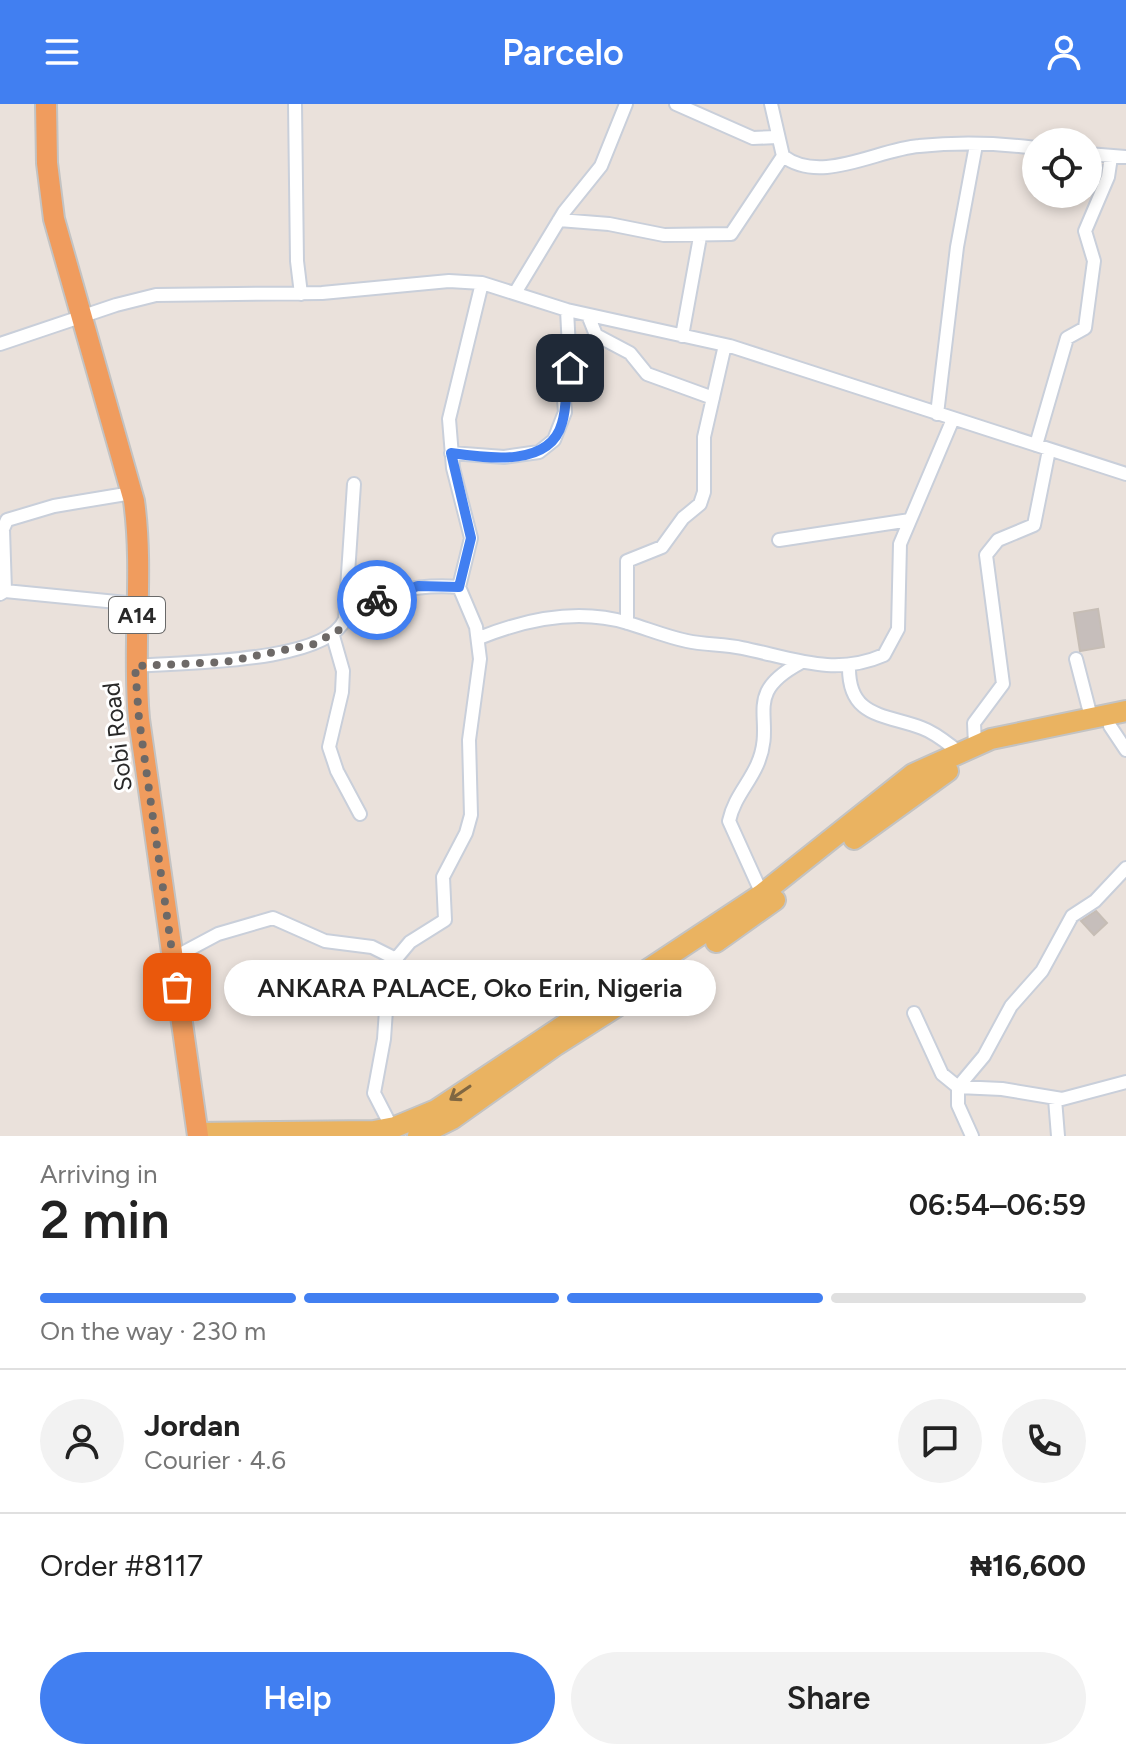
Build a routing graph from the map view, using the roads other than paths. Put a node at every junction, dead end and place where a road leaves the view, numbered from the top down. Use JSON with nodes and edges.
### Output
{"nodes":[{"id":1,"x":46,"y":104,"type":"edge"},
{"id":2,"x":295,"y":104,"type":"edge"},
{"id":3,"x":626,"y":104,"type":"edge"},
{"id":4,"x":676,"y":104,"type":"edge"},
{"id":5,"x":771,"y":104,"type":"edge"},
{"id":6,"x":777,"y":137,"type":"junction"},
{"id":7,"x":976,"y":145,"type":"junction"},
{"id":8,"x":1022,"y":146,"type":"edge"},
{"id":9,"x":783,"y":156,"type":"junction"},
{"id":10,"x":1102,"y":156,"type":"edge"},
{"id":11,"x":1111,"y":157,"type":"junction"},
{"id":12,"x":1126,"y":157,"type":"edge"},
{"id":13,"x":559,"y":220,"type":"junction"},
{"id":14,"x":700,"y":237,"type":"junction"},
{"id":15,"x":482,"y":283,"type":"junction"},
{"id":16,"x":515,"y":293,"type":"junction"},
{"id":17,"x":301,"y":294,"type":"junction"},
{"id":18,"x":567,"y":310,"type":"junction"},
{"id":19,"x":588,"y":315,"type":"junction"},
{"id":20,"x":81,"y":317,"type":"junction"},
{"id":21,"x":682,"y":336,"type":"junction"},
{"id":22,"x":0,"y":344,"type":"edge"},
{"id":23,"x":725,"y":345,"type":"junction"},
{"id":24,"x":713,"y":398,"type":"junction"},
{"id":25,"x":937,"y":414,"type":"junction"},
{"id":26,"x":953,"y":419,"type":"junction"},
{"id":27,"x":1042,"y":448,"type":"junction"},
{"id":28,"x":451,"y":453,"type":"junction"},
{"id":29,"x":1126,"y":474,"type":"edge"},
{"id":30,"x":354,"y":484,"type":"dead end"},
{"id":31,"x":132,"y":493,"type":"junction"},
{"id":32,"x":910,"y":520,"type":"junction"},
{"id":33,"x":779,"y":540,"type":"dead end"},
{"id":34,"x":459,"y":587,"type":"junction"},
{"id":35,"x":2,"y":592,"type":"edge"},
{"id":36,"x":137,"y":604,"type":"junction"},
{"id":37,"x":345,"y":619,"type":"junction"},
{"id":38,"x":627,"y":623,"type":"junction"},
{"id":39,"x":333,"y":636,"type":"junction"},
{"id":40,"x":479,"y":638,"type":"junction"},
{"id":41,"x":1076,"y":659,"type":"dead end"},
{"id":42,"x":800,"y":663,"type":"junction"},
{"id":43,"x":135,"y":666,"type":"junction"},
{"id":44,"x":849,"y":666,"type":"junction"},
{"id":45,"x":1126,"y":711,"type":"edge"},
{"id":46,"x":1091,"y":717,"type":"junction"},
{"id":47,"x":1118,"y":724,"type":"edge"},
{"id":48,"x":967,"y":749,"type":"junction"},
{"id":49,"x":1126,"y":750,"type":"edge"},
{"id":50,"x":360,"y":814,"type":"dead end"},
{"id":51,"x":1126,"y":868,"type":"edge"},
{"id":52,"x":762,"y":894,"type":"junction"},
{"id":53,"x":173,"y":958,"type":"junction"},
{"id":54,"x":394,"y":958,"type":"junction"},
{"id":55,"x":914,"y":1013,"type":"dead end"},
{"id":56,"x":1126,"y":1082,"type":"edge"},
{"id":57,"x":958,"y":1087,"type":"junction"},
{"id":58,"x":1055,"y":1099,"type":"junction"},
{"id":59,"x":381,"y":1132,"type":"edge"},
{"id":60,"x":349,"y":1134,"type":"edge"},
{"id":61,"x":192,"y":1135,"type":"edge"},
{"id":62,"x":418,"y":1136,"type":"edge"},
{"id":63,"x":972,"y":1136,"type":"edge"},
{"id":64,"x":1058,"y":1136,"type":"edge"}],
"edges":[{"from":1,"to":20,"type":"highway","name":"Sobi Road","number":"A14"},
{"from":2,"to":17,"type":"street"},
{"from":3,"to":13,"type":"street"},
{"from":4,"to":6,"type":"street"},
{"from":5,"to":6,"type":"street"},
{"from":6,"to":9,"type":"street"},
{"from":7,"to":8,"type":"street"},
{"from":7,"to":9,"type":"street"},
{"from":7,"to":25,"type":"street"},
{"from":9,"to":14,"type":"street"},
{"from":10,"to":11,"type":"street"},
{"from":11,"to":12,"type":"street"},
{"from":11,"to":27,"type":"street"},
{"from":13,"to":14,"type":"street"},
{"from":13,"to":16,"type":"street"},
{"from":14,"to":21,"type":"street"},
{"from":15,"to":16,"type":"street"},
{"from":15,"to":17,"type":"street"},
{"from":15,"to":28,"type":"street"},
{"from":16,"to":18,"type":"street"},
{"from":17,"to":20,"type":"street"},
{"from":18,"to":19,"type":"street"},
{"from":18,"to":28,"type":"street"},
{"from":19,"to":21,"type":"street"},
{"from":19,"to":24,"type":"street"},
{"from":20,"to":22,"type":"street"},
{"from":20,"to":31,"type":"highway","name":"Sobi Road","number":"A14"},
{"from":21,"to":23,"type":"street"},
{"from":23,"to":24,"type":"street"},
{"from":23,"to":25,"type":"street"},
{"from":24,"to":38,"type":"street"},
{"from":25,"to":26,"type":"street"},
{"from":26,"to":27,"type":"street"},
{"from":26,"to":32,"type":"street"},
{"from":27,"to":29,"type":"street"},
{"from":27,"to":48,"type":"street"},
{"from":28,"to":34,"type":"street"},
{"from":30,"to":37,"type":"street"},
{"from":31,"to":35,"type":"street"},
{"from":31,"to":36,"type":"highway","name":"Sobi Road","number":"A14"},
{"from":32,"to":33,"type":"street"},
{"from":32,"to":44,"type":"street"},
{"from":34,"to":37,"type":"street"},
{"from":34,"to":40,"type":"street"},
{"from":35,"to":36,"type":"street"},
{"from":36,"to":43,"type":"highway","name":"Sobi Road","number":"A14"},
{"from":37,"to":39,"type":"street"},
{"from":38,"to":40,"type":"street"},
{"from":38,"to":42,"type":"street"},
{"from":39,"to":43,"type":"street"},
{"from":39,"to":50,"type":"street"},
{"from":40,"to":54,"type":"street"},
{"from":41,"to":46,"type":"street"},
{"from":42,"to":44,"type":"street"},
{"from":42,"to":52,"type":"street"},
{"from":43,"to":53,"type":"highway","name":"Sobi Road","number":"A14"},
{"from":44,"to":48,"type":"street"},
{"from":45,"to":46,"type":"main road"},
{"from":46,"to":48,"type":"main road"},
{"from":47,"to":49,"type":"street"},
{"from":47,"to":62,"type":"main road"},
{"from":48,"to":52,"type":"main road"},
{"from":51,"to":57,"type":"street"},
{"from":52,"to":59,"type":"main road","one_way":true},
{"from":53,"to":54,"type":"street"},
{"from":53,"to":61,"type":"highway","name":"Sobi Road","number":"A14"},
{"from":54,"to":59,"type":"street"},
{"from":55,"to":57,"type":"street"},
{"from":56,"to":58,"type":"street"},
{"from":57,"to":58,"type":"street"},
{"from":57,"to":63,"type":"street"},
{"from":58,"to":64,"type":"street"},
{"from":59,"to":60,"type":"main road"},
{"from":60,"to":61,"type":"main road"}]}
